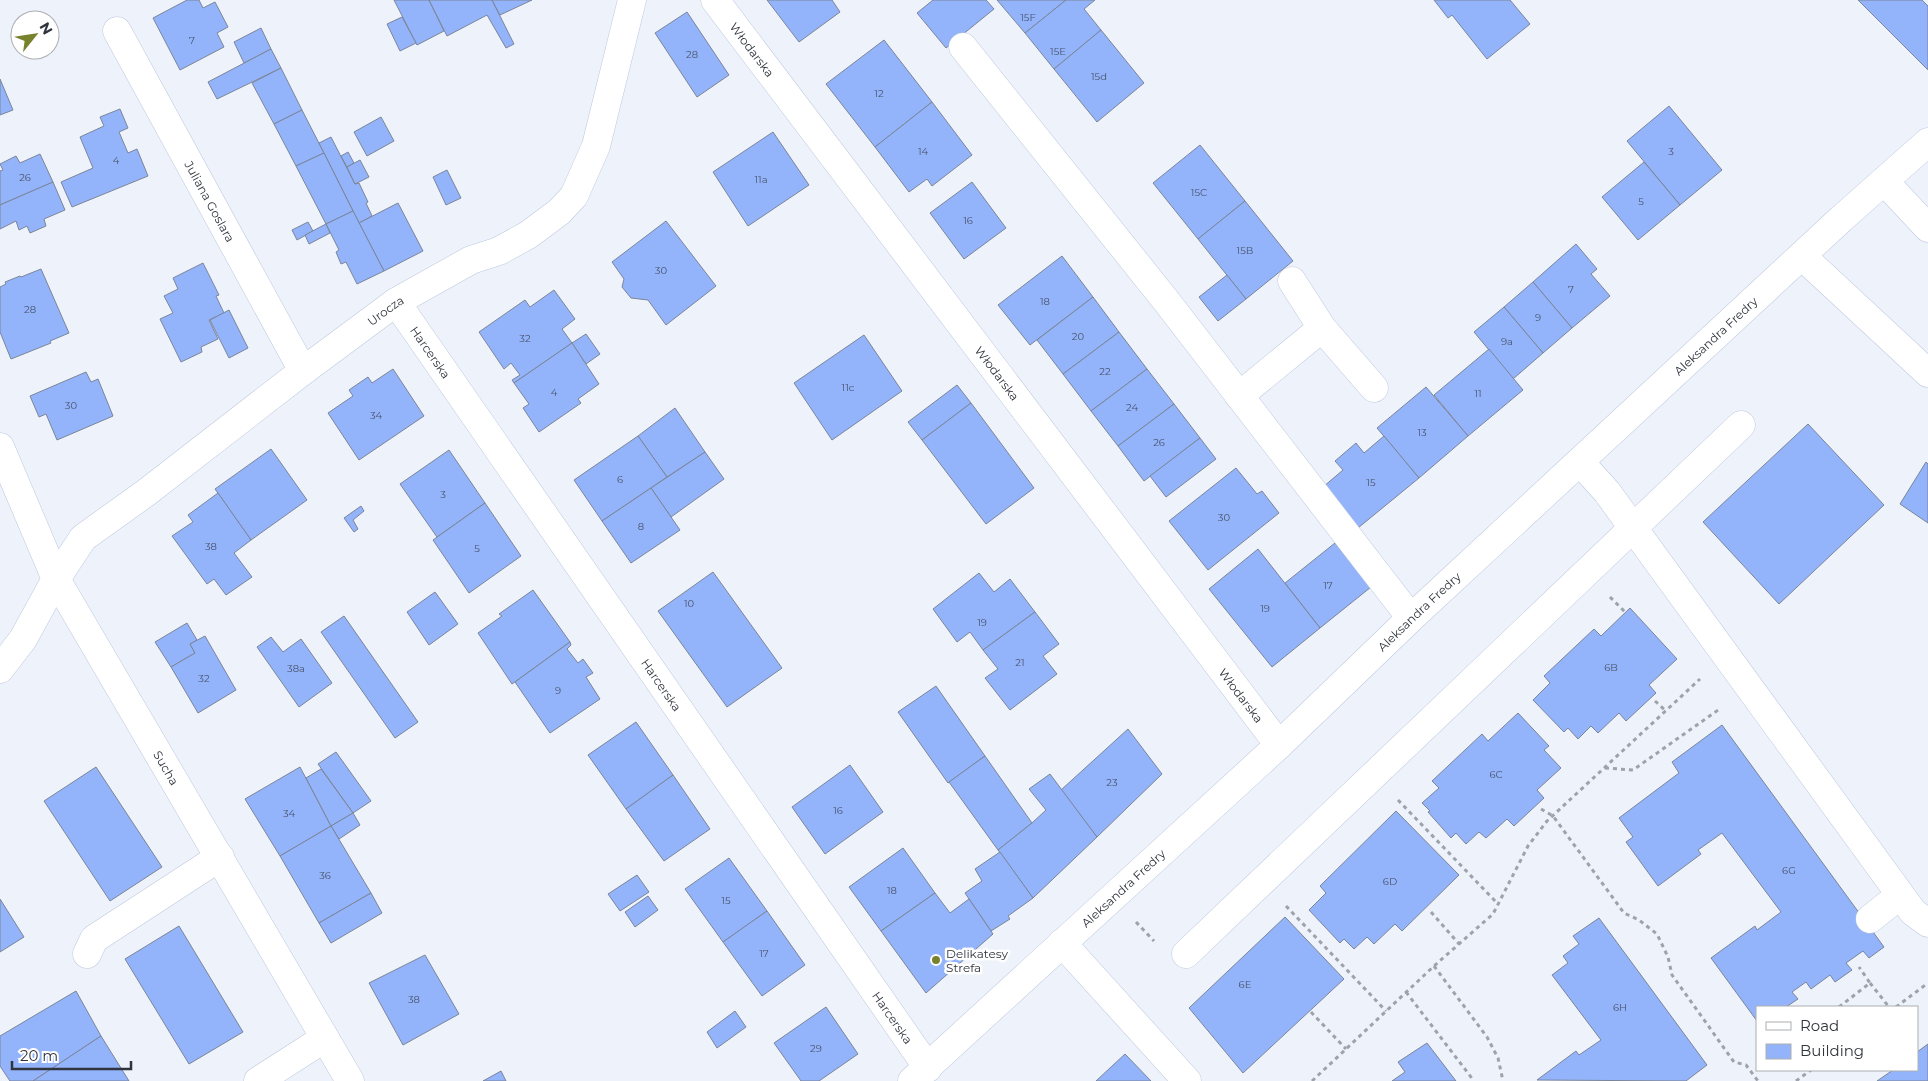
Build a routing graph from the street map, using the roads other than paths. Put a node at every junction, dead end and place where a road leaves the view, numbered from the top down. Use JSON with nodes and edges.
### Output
{"nodes":[{"id":1,"x":632,"y":0,"type":"edge"},
{"id":2,"x":715,"y":0,"type":"edge"},
{"id":3,"x":117,"y":31,"type":"dead end"},
{"id":4,"x":963,"y":47,"type":"dead end"},
{"id":5,"x":1928,"y":142,"type":"edge"},
{"id":6,"x":1884,"y":181,"type":"junction"},
{"id":7,"x":1928,"y":228,"type":"edge"},
{"id":8,"x":1802,"y":256,"type":"junction"},
{"id":9,"x":1292,"y":281,"type":"dead end"},
{"id":10,"x":396,"y":302,"type":"junction"},
{"id":11,"x":1322,"y":328,"type":"junction"},
{"id":12,"x":303,"y":371,"type":"junction"},
{"id":13,"x":1928,"y":373,"type":"edge"},
{"id":14,"x":1374,"y":388,"type":"dead end"},
{"id":15,"x":1239,"y":396,"type":"junction"},
{"id":16,"x":1741,"y":425,"type":"dead end"},
{"id":17,"x":0,"y":447,"type":"edge"},
{"id":18,"x":1580,"y":462,"type":"junction"},
{"id":19,"x":1634,"y":528,"type":"junction"},
{"id":20,"x":56,"y":579,"type":"junction"},
{"id":21,"x":1411,"y":618,"type":"junction"},
{"id":22,"x":0,"y":669,"type":"edge"},
{"id":23,"x":1279,"y":745,"type":"junction"},
{"id":24,"x":220,"y":857,"type":"junction"},
{"id":25,"x":1900,"y":895,"type":"junction"},
{"id":26,"x":1870,"y":919,"type":"dead end"},
{"id":27,"x":1928,"y":923,"type":"edge"},
{"id":28,"x":1062,"y":942,"type":"junction"},
{"id":29,"x":85,"y":944,"type":"dead end"},
{"id":30,"x":1186,"y":954,"type":"dead end"},
{"id":31,"x":325,"y":1038,"type":"junction"},
{"id":32,"x":920,"y":1074,"type":"edge"},
{"id":33,"x":258,"y":1081,"type":"edge"},
{"id":34,"x":350,"y":1081,"type":"edge"},
{"id":35,"x":1187,"y":1081,"type":"edge"}],
"edges":[{"from":1,"to":10,"type":"street","name":"Urocza"},
{"from":2,"to":23,"type":"street","name":"Włodarska"},
{"from":3,"to":12,"type":"street","name":"Juliana Goslara"},
{"from":4,"to":15,"type":"street"},
{"from":5,"to":6,"type":"street","name":"Aleksandra Fredry"},
{"from":6,"to":7,"type":"street"},
{"from":6,"to":8,"type":"street","name":"Aleksandra Fredry"},
{"from":8,"to":13,"type":"street"},
{"from":8,"to":18,"type":"street","name":"Aleksandra Fredry"},
{"from":9,"to":11,"type":"street"},
{"from":10,"to":12,"type":"street","name":"Urocza"},
{"from":10,"to":32,"type":"street","name":"Harcerska"},
{"from":11,"to":14,"type":"street"},
{"from":11,"to":15,"type":"street"},
{"from":12,"to":20,"type":"street","name":"Urocza"},
{"from":15,"to":21,"type":"street"},
{"from":16,"to":19,"type":"street"},
{"from":17,"to":20,"type":"street","name":"Sucha"},
{"from":18,"to":19,"type":"street"},
{"from":18,"to":21,"type":"street","name":"Aleksandra Fredry"},
{"from":19,"to":25,"type":"street"},
{"from":19,"to":30,"type":"street"},
{"from":20,"to":22,"type":"street","name":"Urocza"},
{"from":20,"to":24,"type":"street","name":"Sucha"},
{"from":21,"to":23,"type":"street","name":"Aleksandra Fredry"},
{"from":23,"to":28,"type":"street","name":"Aleksandra Fredry"},
{"from":24,"to":29,"type":"street"},
{"from":24,"to":31,"type":"street","name":"Sucha"},
{"from":25,"to":26,"type":"street"},
{"from":25,"to":27,"type":"street"},
{"from":28,"to":32,"type":"street","name":"Aleksandra Fredry"},
{"from":28,"to":35,"type":"street"},
{"from":31,"to":33,"type":"street"},
{"from":31,"to":34,"type":"street","name":"Sucha"}]}
